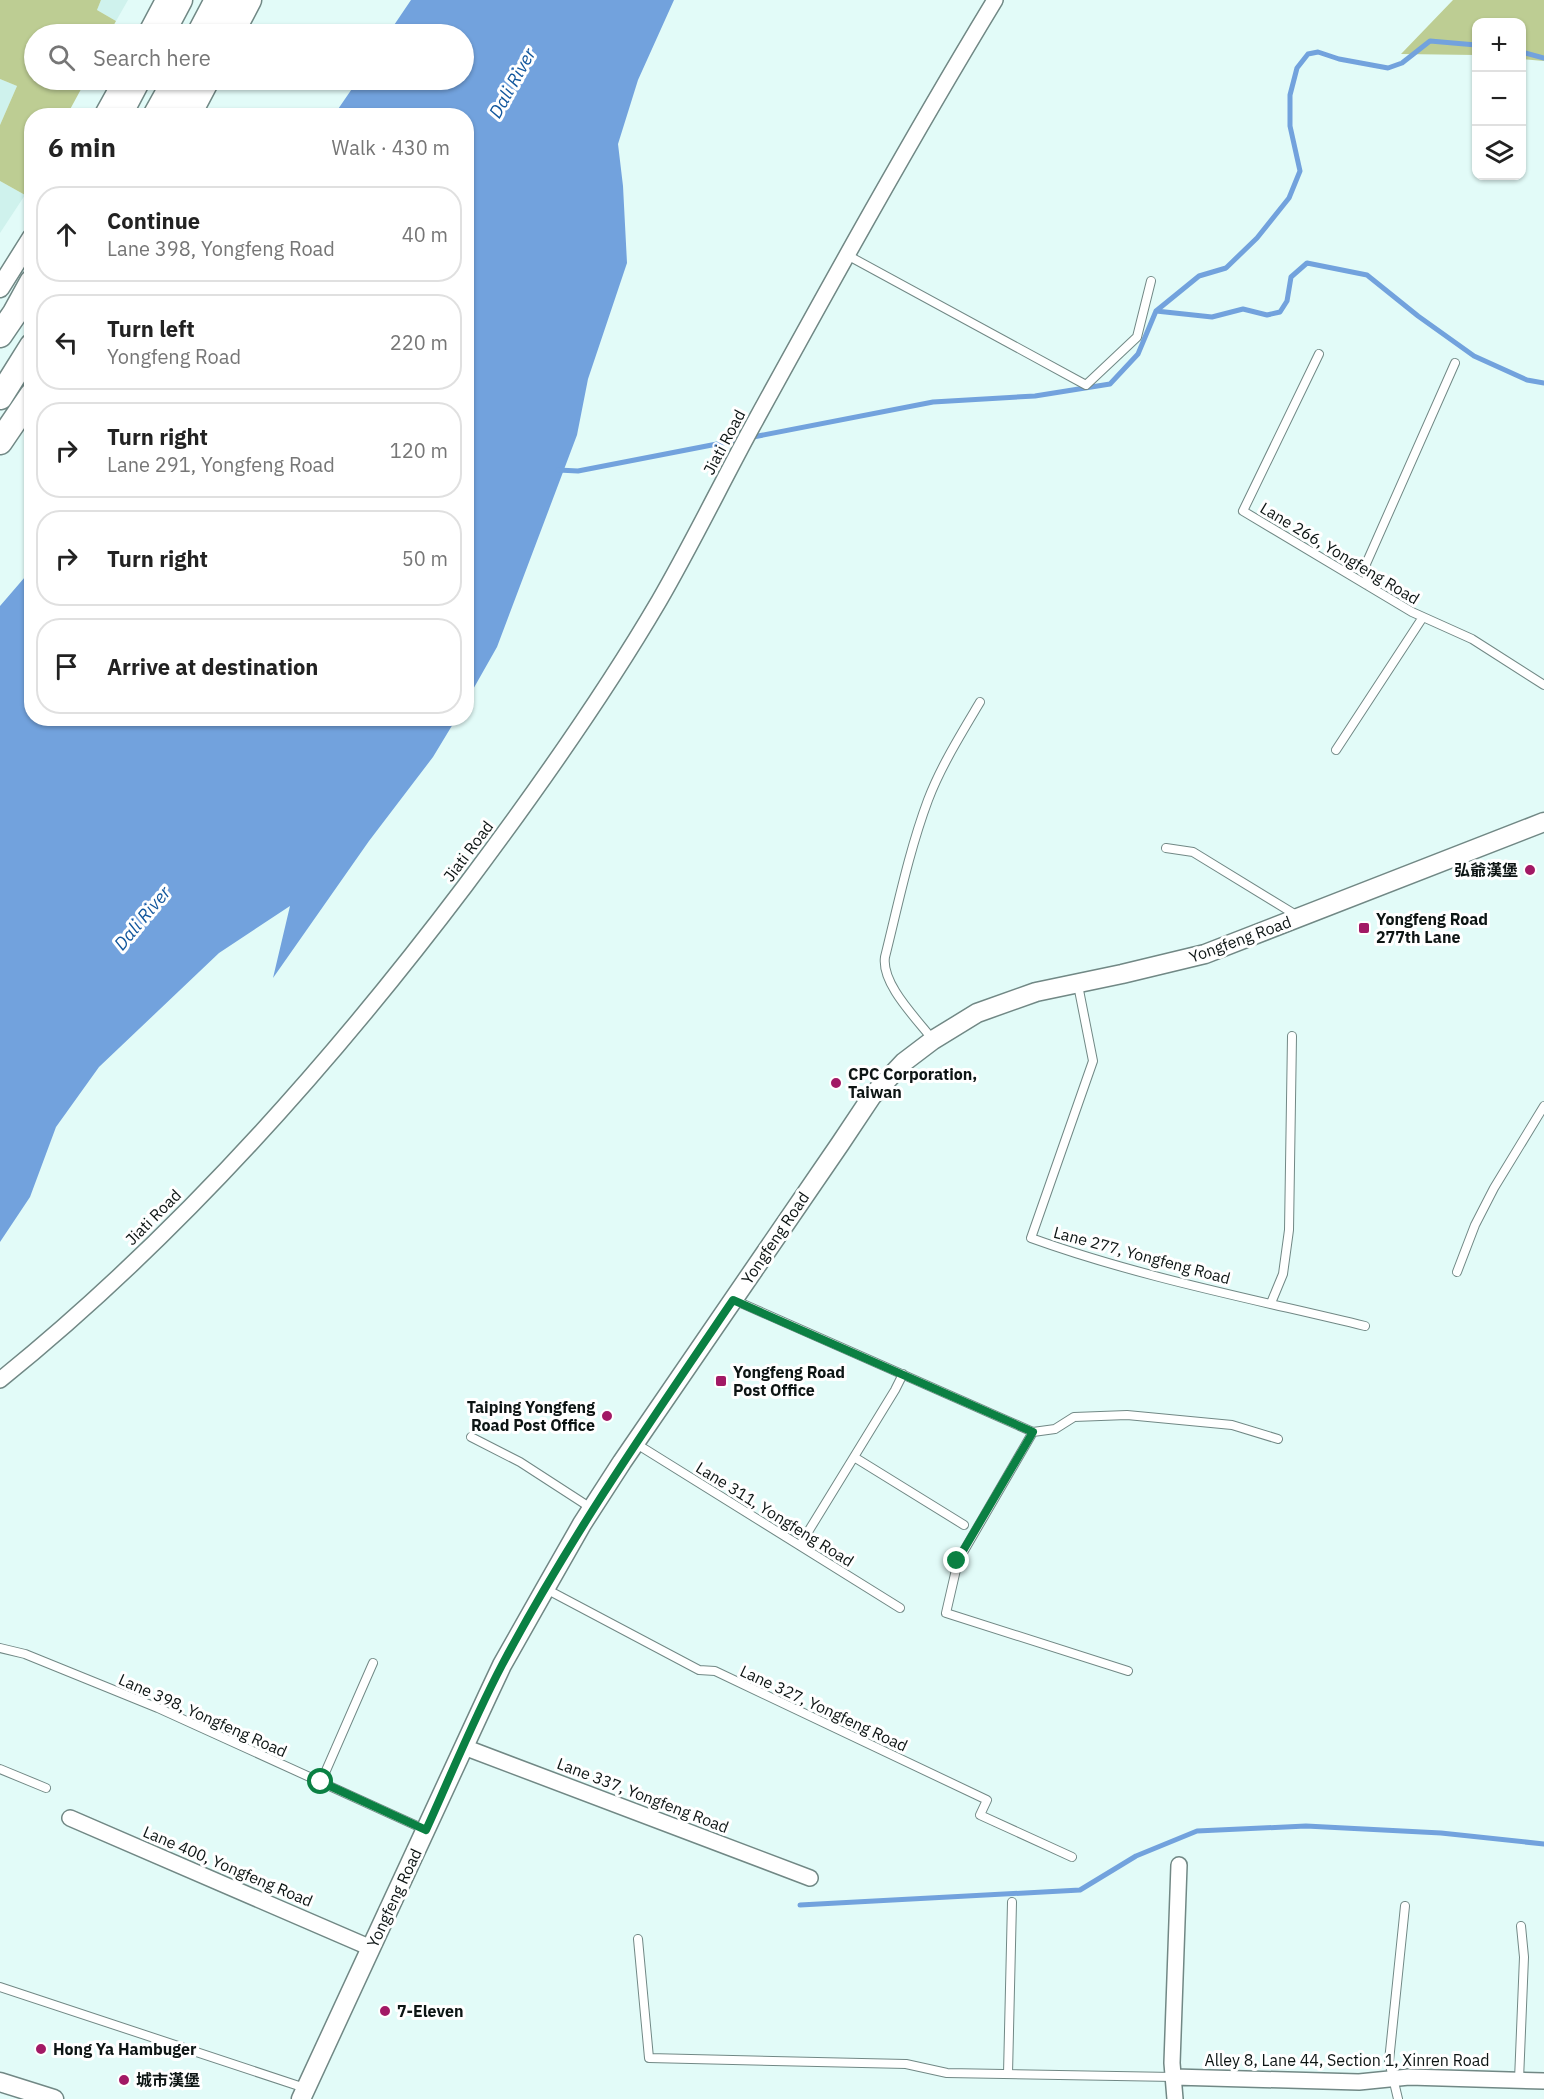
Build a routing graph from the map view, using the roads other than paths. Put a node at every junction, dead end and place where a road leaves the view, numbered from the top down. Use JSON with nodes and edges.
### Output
{"nodes":[{"id":1,"x":165,"y":0,"type":"edge"},
{"id":2,"x":180,"y":0,"type":"edge"},
{"id":3,"x":217,"y":0,"type":"edge"},
{"id":4,"x":233,"y":0,"type":"edge"},
{"id":5,"x":249,"y":0,"type":"edge"},
{"id":6,"x":996,"y":0,"type":"edge"},
{"id":7,"x":152,"y":24,"type":"edge"},
{"id":8,"x":167,"y":24,"type":"edge"},
{"id":9,"x":204,"y":24,"type":"edge"},
{"id":10,"x":220,"y":24,"type":"edge"},
{"id":11,"x":236,"y":24,"type":"edge"},
{"id":12,"x":117,"y":90,"type":"edge"},
{"id":13,"x":133,"y":90,"type":"edge"},
{"id":14,"x":170,"y":90,"type":"edge"},
{"id":15,"x":183,"y":90,"type":"edge"},
{"id":16,"x":202,"y":90,"type":"edge"},
{"id":17,"x":107,"y":108,"type":"edge"},
{"id":18,"x":123,"y":108,"type":"edge"},
{"id":19,"x":160,"y":108,"type":"edge"},
{"id":20,"x":173,"y":108,"type":"edge"},
{"id":21,"x":192,"y":108,"type":"edge"},
{"id":22,"x":24,"y":250,"type":"edge"},
{"id":23,"x":847,"y":255,"type":"junction"},
{"id":24,"x":1151,"y":281,"type":"dead end"},
{"id":25,"x":0,"y":288,"type":"edge"},
{"id":26,"x":24,"y":297,"type":"edge"},
{"id":27,"x":0,"y":335,"type":"edge"},
{"id":28,"x":1319,"y":354,"type":"dead end"},
{"id":29,"x":24,"y":359,"type":"edge"},
{"id":30,"x":1455,"y":363,"type":"dead end"},
{"id":31,"x":24,"y":375,"type":"edge"},
{"id":32,"x":0,"y":397,"type":"edge"},
{"id":33,"x":24,"y":407,"type":"edge"},
{"id":34,"x":0,"y":412,"type":"edge"},
{"id":35,"x":0,"y":442,"type":"edge"},
{"id":36,"x":1367,"y":585,"type":"junction"},
{"id":37,"x":1423,"y":617,"type":"junction"},
{"id":38,"x":1544,"y":685,"type":"edge"},
{"id":39,"x":980,"y":702,"type":"dead end"},
{"id":40,"x":1336,"y":750,"type":"dead end"},
{"id":41,"x":1544,"y":822,"type":"edge"},
{"id":42,"x":1166,"y":848,"type":"dead end"},
{"id":43,"x":1300,"y":918,"type":"junction"},
{"id":44,"x":1078,"y":983,"type":"junction"},
{"id":45,"x":1292,"y":1036,"type":"dead end"},
{"id":46,"x":933,"y":1040,"type":"junction"},
{"id":47,"x":1544,"y":1106,"type":"edge"},
{"id":48,"x":1457,"y":1272,"type":"dead end"},
{"id":49,"x":733,"y":1300,"type":"junction"},
{"id":50,"x":1271,"y":1303,"type":"junction"},
{"id":51,"x":1365,"y":1326,"type":"dead end"},
{"id":52,"x":903,"y":1374,"type":"junction"},
{"id":53,"x":0,"y":1380,"type":"edge"},
{"id":54,"x":1033,"y":1432,"type":"junction"},
{"id":55,"x":471,"y":1437,"type":"dead end"},
{"id":56,"x":1278,"y":1439,"type":"dead end"},
{"id":57,"x":635,"y":1443,"type":"junction"},
{"id":58,"x":854,"y":1457,"type":"junction"},
{"id":59,"x":592,"y":1509,"type":"junction"},
{"id":60,"x":964,"y":1525,"type":"dead end"},
{"id":61,"x":800,"y":1545,"type":"junction"},
{"id":62,"x":545,"y":1588,"type":"junction"},
{"id":63,"x":900,"y":1608,"type":"dead end"},
{"id":64,"x":0,"y":1648,"type":"edge"},
{"id":65,"x":373,"y":1663,"type":"dead end"},
{"id":66,"x":1128,"y":1671,"type":"dead end"},
{"id":67,"x":464,"y":1747,"type":"junction"},
{"id":68,"x":0,"y":1769,"type":"edge"},
{"id":69,"x":321,"y":1782,"type":"junction"},
{"id":70,"x":46,"y":1788,"type":"dead end"},
{"id":71,"x":70,"y":1818,"type":"dead end"},
{"id":72,"x":426,"y":1830,"type":"junction"},
{"id":73,"x":1072,"y":1857,"type":"dead end"},
{"id":74,"x":1179,"y":1865,"type":"dead end"},
{"id":75,"x":810,"y":1878,"type":"dead end"},
{"id":76,"x":1012,"y":1902,"type":"dead end"},
{"id":77,"x":1405,"y":1906,"type":"dead end"},
{"id":78,"x":1521,"y":1926,"type":"dead end"},
{"id":79,"x":638,"y":1939,"type":"dead end"},
{"id":80,"x":370,"y":1948,"type":"junction"},
{"id":81,"x":0,"y":1987,"type":"edge"},
{"id":82,"x":1008,"y":2074,"type":"junction"},
{"id":83,"x":1174,"y":2076,"type":"junction"},
{"id":84,"x":1393,"y":2078,"type":"junction"},
{"id":85,"x":1519,"y":2080,"type":"junction"},
{"id":86,"x":1544,"y":2081,"type":"edge"},
{"id":87,"x":7,"y":2087,"type":"edge"},
{"id":88,"x":304,"y":2094,"type":"edge"},
{"id":89,"x":54,"y":2099,"type":"edge"},
{"id":90,"x":1175,"y":2099,"type":"edge"},
{"id":91,"x":1398,"y":2099,"type":"edge"}],
"edges":[{"from":1,"to":7,"type":"street"},
{"from":2,"to":8,"type":"highway"},
{"from":3,"to":9,"type":"highway"},
{"from":4,"to":10,"type":"street"},
{"from":5,"to":11,"type":"highway"},
{"from":6,"to":23,"type":"street","name":"Jiati Road"},
{"from":12,"to":17,"type":"street"},
{"from":13,"to":18,"type":"highway"},
{"from":14,"to":19,"type":"highway"},
{"from":15,"to":20,"type":"street"},
{"from":16,"to":21,"type":"highway"},
{"from":22,"to":25,"type":"street"},
{"from":23,"to":24,"type":"lane"},
{"from":23,"to":53,"type":"street","name":"Jiati Road"},
{"from":26,"to":27,"type":"highway"},
{"from":28,"to":36,"type":"lane","name":"Lane 266, Yongfeng Road"},
{"from":29,"to":32,"type":"highway"},
{"from":30,"to":36,"type":"lane"},
{"from":31,"to":34,"type":"street"},
{"from":33,"to":35,"type":"highway"},
{"from":36,"to":37,"type":"lane","name":"Lane 266, Yongfeng Road"},
{"from":37,"to":38,"type":"lane","name":"Lane 266, Yongfeng Road"},
{"from":37,"to":40,"type":"lane","name":"Lane 266, Yongfeng Road"},
{"from":39,"to":46,"type":"lane"},
{"from":41,"to":43,"type":"street","name":"Yongfeng Road"},
{"from":42,"to":43,"type":"lane"},
{"from":43,"to":44,"type":"street","name":"Yongfeng Road"},
{"from":44,"to":46,"type":"street","name":"Yongfeng Road"},
{"from":44,"to":50,"type":"lane","name":"Lane 277, Yongfeng Road"},
{"from":45,"to":50,"type":"lane"},
{"from":46,"to":49,"type":"street","name":"Yongfeng Road"},
{"from":47,"to":48,"type":"lane"},
{"from":49,"to":52,"type":"lane"},
{"from":49,"to":57,"type":"street","name":"Yongfeng Road"},
{"from":50,"to":51,"type":"lane","name":"Lane 277, Yongfeng Road"},
{"from":52,"to":54,"type":"lane"},
{"from":52,"to":58,"type":"lane"},
{"from":54,"to":56,"type":"lane"},
{"from":54,"to":66,"type":"lane"},
{"from":55,"to":59,"type":"lane"},
{"from":57,"to":59,"type":"street","name":"Yongfeng Road"},
{"from":57,"to":61,"type":"lane","name":"Lane 311, Yongfeng Road"},
{"from":58,"to":60,"type":"lane"},
{"from":58,"to":61,"type":"lane"},
{"from":59,"to":62,"type":"street","name":"Yongfeng Road"},
{"from":61,"to":63,"type":"lane","name":"Lane 311, Yongfeng Road"},
{"from":62,"to":67,"type":"street","name":"Yongfeng Road"},
{"from":62,"to":73,"type":"lane","name":"Lane 327, Yongfeng Road"},
{"from":64,"to":69,"type":"lane","name":"Lane 398, Yongfeng Road"},
{"from":65,"to":69,"type":"lane"},
{"from":67,"to":72,"type":"street","name":"Yongfeng Road"},
{"from":67,"to":75,"type":"street","name":"Lane 337, Yongfeng Road"},
{"from":68,"to":70,"type":"lane"},
{"from":69,"to":72,"type":"lane","name":"Lane 398, Yongfeng Road"},
{"from":71,"to":80,"type":"street","name":"Lane 400, Yongfeng Road"},
{"from":72,"to":80,"type":"street","name":"Yongfeng Road"},
{"from":74,"to":83,"type":"street"},
{"from":76,"to":82,"type":"lane"},
{"from":77,"to":84,"type":"lane"},
{"from":78,"to":85,"type":"lane"},
{"from":79,"to":82,"type":"lane"},
{"from":80,"to":88,"type":"street","name":"Yongfeng Road"},
{"from":81,"to":88,"type":"lane"},
{"from":82,"to":83,"type":"lane"},
{"from":83,"to":84,"type":"street","name":"Alley 8, Lane 44, Section 1, Xinren Road"},
{"from":83,"to":90,"type":"street"},
{"from":84,"to":85,"type":"street","name":"Alley 8, Lane 44, Section 1, Xinren Road"},
{"from":84,"to":91,"type":"lane"},
{"from":85,"to":86,"type":"street","name":"Alley 8, Lane 44, Section 1, Xinren Road"},
{"from":87,"to":89,"type":"street"}]}
